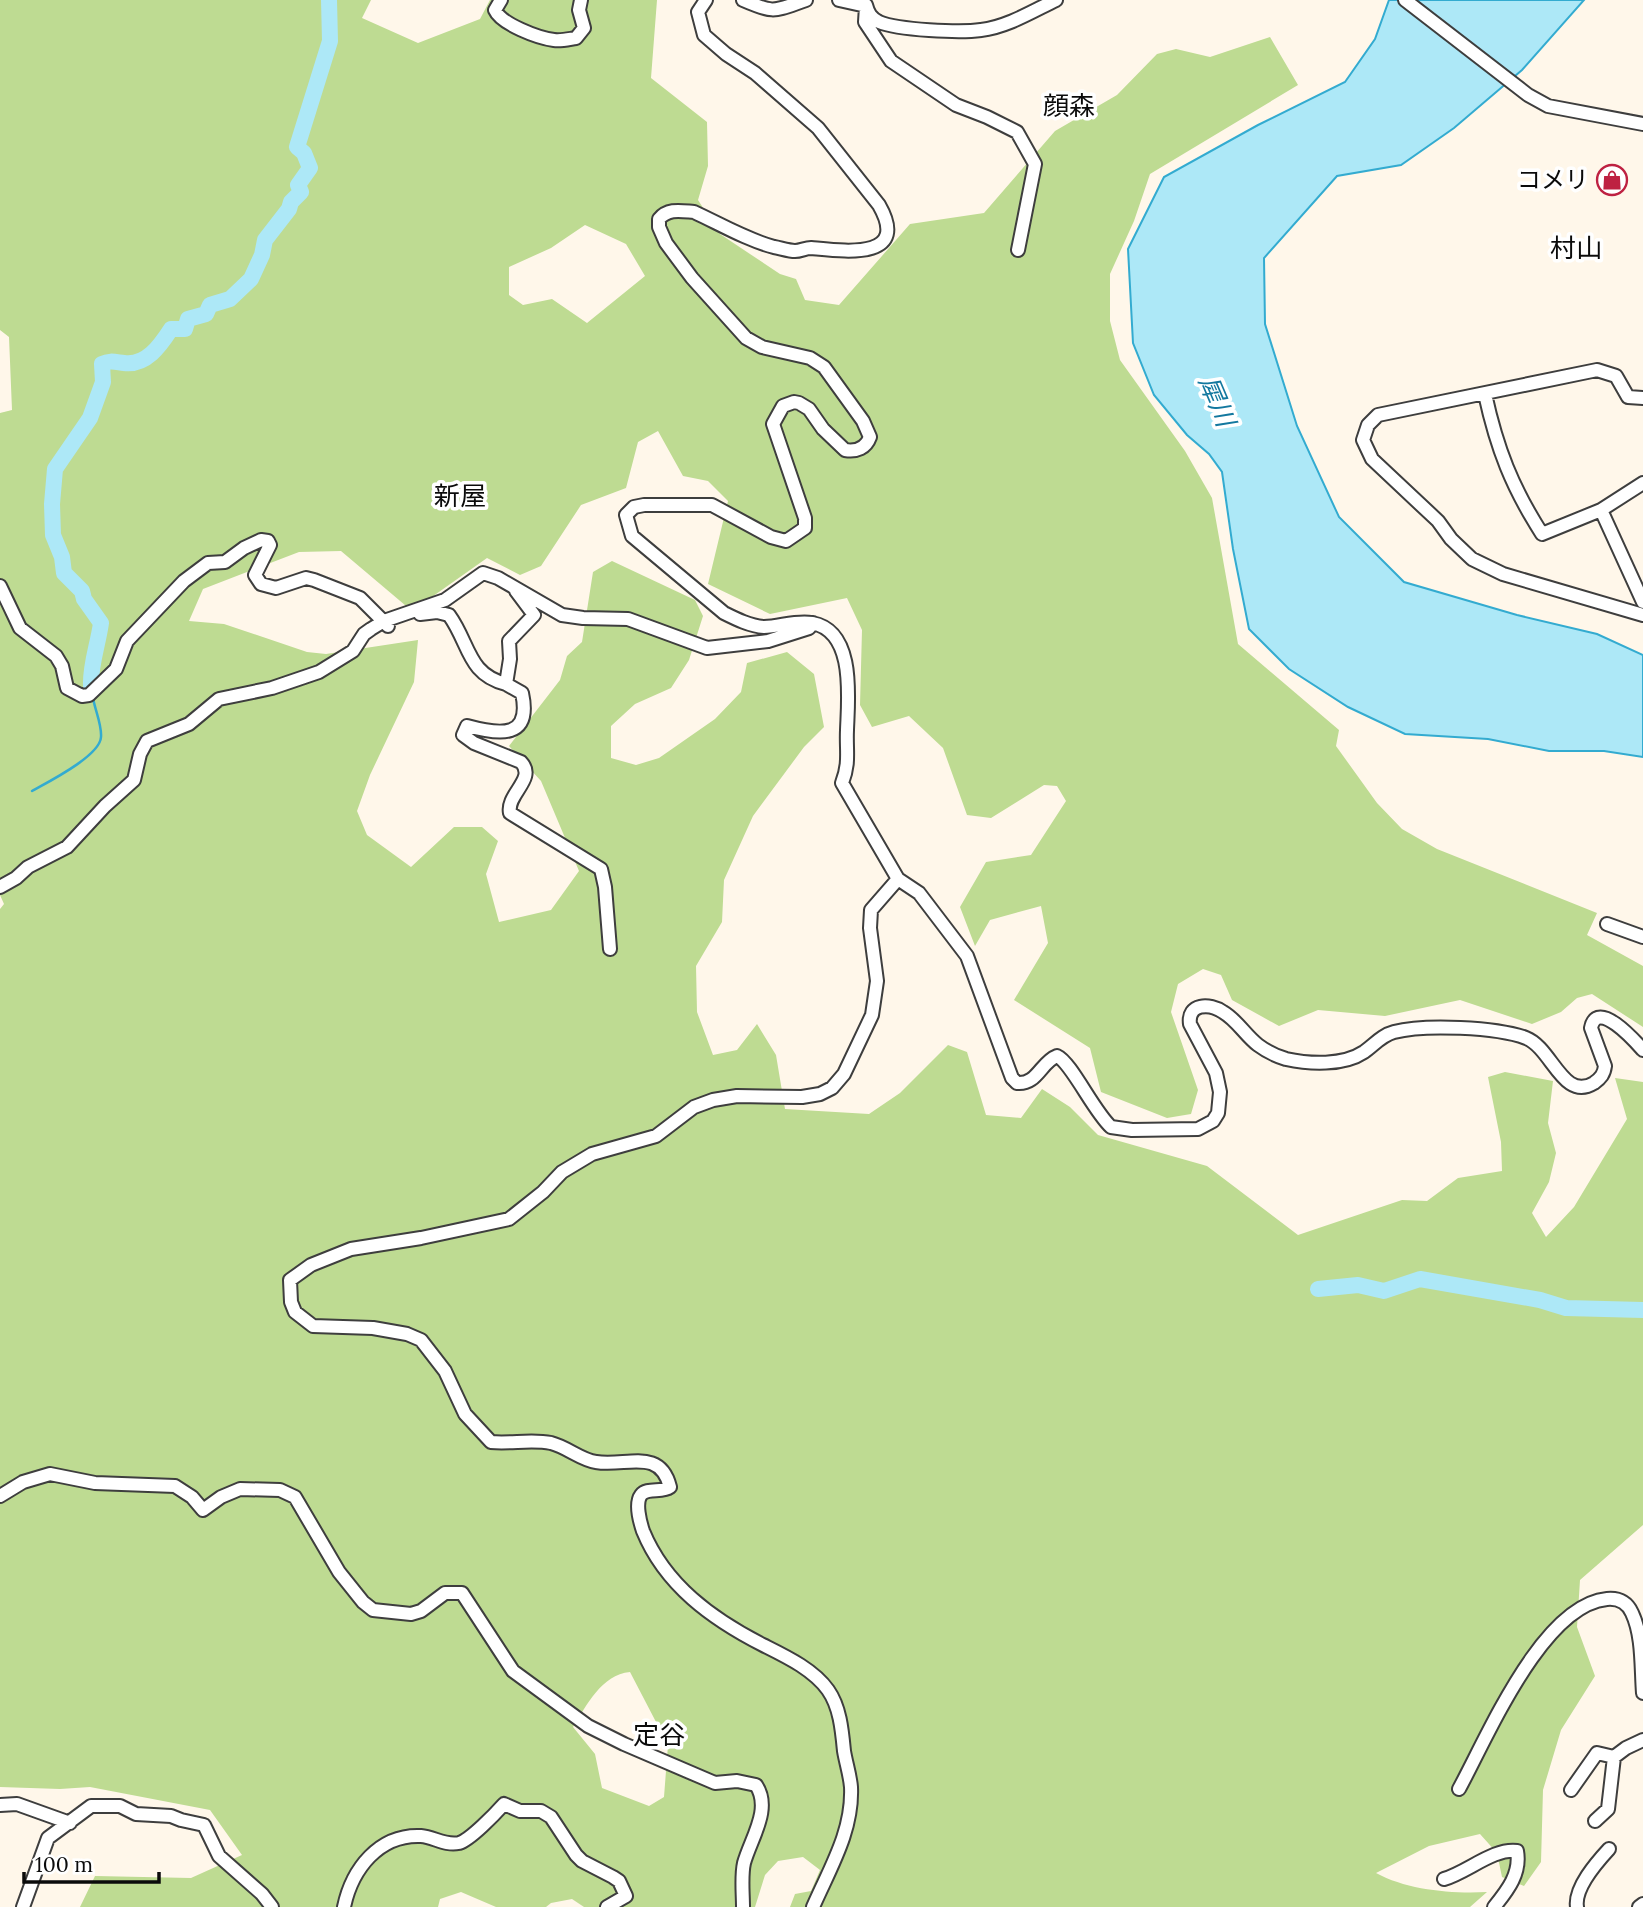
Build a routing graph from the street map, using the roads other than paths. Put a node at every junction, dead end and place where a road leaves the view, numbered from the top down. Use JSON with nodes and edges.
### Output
{"nodes":[{"id":1,"x":501,"y":0,"type":"edge"},
{"id":2,"x":580,"y":0,"type":"edge"},
{"id":3,"x":705,"y":0,"type":"edge"},
{"id":4,"x":743,"y":0,"type":"edge"},
{"id":5,"x":806,"y":0,"type":"edge"},
{"id":6,"x":839,"y":0,"type":"edge"},
{"id":7,"x":1056,"y":0,"type":"edge"},
{"id":8,"x":1405,"y":0,"type":"edge"},
{"id":9,"x":866,"y":3,"type":"edge"},
{"id":10,"x":1643,"y":124,"type":"edge"},
{"id":11,"x":1018,"y":250,"type":"dead end"},
{"id":12,"x":1485,"y":394,"type":"junction"},
{"id":13,"x":1643,"y":398,"type":"edge"},
{"id":14,"x":1643,"y":483,"type":"edge"},
{"id":15,"x":1601,"y":510,"type":"junction"},
{"id":16,"x":0,"y":586,"type":"edge"},
{"id":17,"x":514,"y":588,"type":"junction"},
{"id":18,"x":1643,"y":602,"type":"edge"},
{"id":19,"x":1643,"y":615,"type":"edge"},
{"id":20,"x":384,"y":621,"type":"junction"},
{"id":21,"x":813,"y":623,"type":"junction"},
{"id":22,"x":506,"y":684,"type":"junction"},
{"id":23,"x":898,"y":879,"type":"junction"},
{"id":24,"x":0,"y":887,"type":"edge"},
{"id":25,"x":1607,"y":924,"type":"dead end"},
{"id":26,"x":1643,"y":937,"type":"edge"},
{"id":27,"x":610,"y":949,"type":"dead end"},
{"id":28,"x":1643,"y":1050,"type":"edge"},
{"id":29,"x":0,"y":1496,"type":"edge"},
{"id":30,"x":1641,"y":1648,"type":"edge"},
{"id":31,"x":1643,"y":1693,"type":"edge"},
{"id":32,"x":1643,"y":1740,"type":"edge"},
{"id":33,"x":1614,"y":1757,"type":"junction"},
{"id":34,"x":1460,"y":1789,"type":"dead end"},
{"id":35,"x":1571,"y":1790,"type":"dead end"},
{"id":36,"x":0,"y":1805,"type":"edge"},
{"id":37,"x":1595,"y":1821,"type":"dead end"},
{"id":38,"x":69,"y":1823,"type":"junction"},
{"id":39,"x":1609,"y":1849,"type":"dead end"},
{"id":40,"x":1444,"y":1880,"type":"dead end"},
{"id":41,"x":23,"y":1907,"type":"edge"},
{"id":42,"x":272,"y":1907,"type":"edge"},
{"id":43,"x":344,"y":1907,"type":"edge"},
{"id":44,"x":607,"y":1907,"type":"edge"},
{"id":45,"x":743,"y":1907,"type":"edge"},
{"id":46,"x":813,"y":1907,"type":"edge"},
{"id":47,"x":1494,"y":1907,"type":"edge"},
{"id":48,"x":1577,"y":1907,"type":"edge"}],
"edges":[{"from":1,"to":2,"type":"street"},
{"from":3,"to":21,"type":"street"},
{"from":4,"to":5,"type":"street"},
{"from":6,"to":9,"type":"street"},
{"from":7,"to":9,"type":"street"},
{"from":8,"to":10,"type":"street"},
{"from":9,"to":11,"type":"street"},
{"from":12,"to":13,"type":"street"},
{"from":12,"to":15,"type":"street"},
{"from":12,"to":19,"type":"street"},
{"from":14,"to":15,"type":"street"},
{"from":15,"to":18,"type":"street"},
{"from":16,"to":20,"type":"street"},
{"from":17,"to":20,"type":"street"},
{"from":17,"to":21,"type":"street"},
{"from":17,"to":22,"type":"street"},
{"from":20,"to":22,"type":"street"},
{"from":20,"to":24,"type":"street"},
{"from":21,"to":23,"type":"street"},
{"from":22,"to":27,"type":"street"},
{"from":23,"to":28,"type":"street"},
{"from":23,"to":46,"type":"street"},
{"from":25,"to":26,"type":"street"},
{"from":29,"to":45,"type":"street"},
{"from":30,"to":31,"type":"street"},
{"from":30,"to":34,"type":"street"},
{"from":32,"to":33,"type":"street"},
{"from":33,"to":35,"type":"street"},
{"from":33,"to":37,"type":"street"},
{"from":36,"to":38,"type":"street"},
{"from":38,"to":41,"type":"street"},
{"from":38,"to":42,"type":"street"},
{"from":39,"to":48,"type":"street"},
{"from":40,"to":47,"type":"street"},
{"from":43,"to":44,"type":"street"}]}
